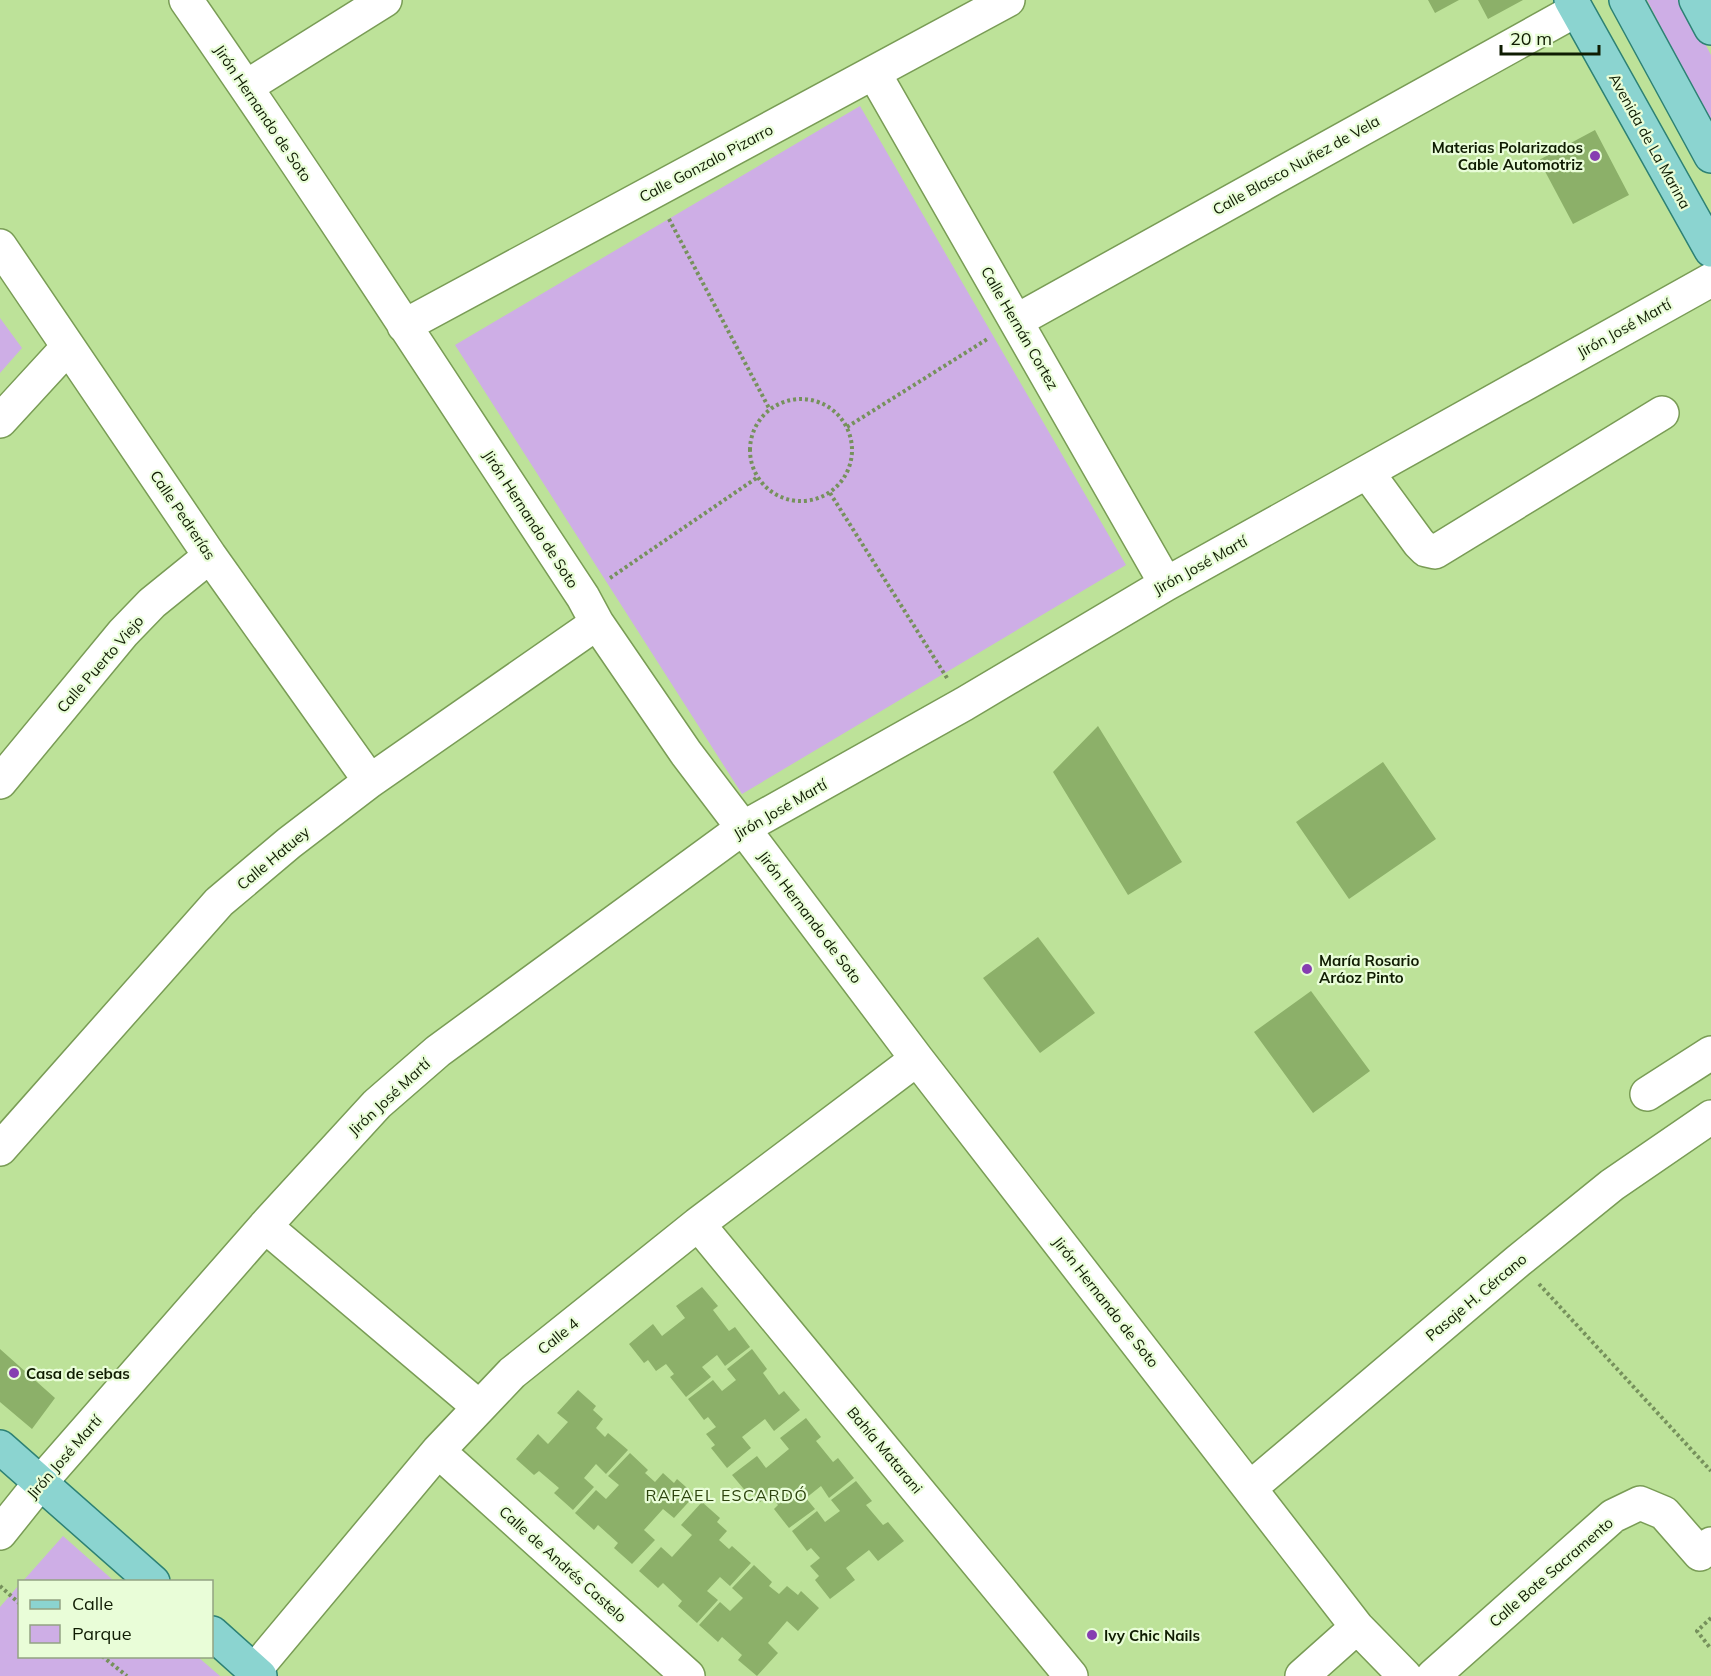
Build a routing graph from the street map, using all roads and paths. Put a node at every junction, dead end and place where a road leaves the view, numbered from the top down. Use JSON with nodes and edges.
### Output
{"nodes":[{"id":1,"x":186,"y":0,"type":"edge"},
{"id":2,"x":385,"y":0,"type":"edge"},
{"id":3,"x":1008,"y":0,"type":"edge"},
{"id":4,"x":1626,"y":0,"type":"edge"},
{"id":5,"x":1696,"y":0,"type":"edge"},
{"id":6,"x":1573,"y":5,"type":"edge"},
{"id":7,"x":1711,"y":28,"type":"edge"},
{"id":8,"x":874,"y":73,"type":"junction"},
{"id":9,"x":246,"y":87,"type":"junction"},
{"id":10,"x":1711,"y":156,"type":"edge"},
{"id":11,"x":654,"y":191,"type":"junction"},
{"id":12,"x":0,"y":246,"type":"edge"},
{"id":13,"x":1711,"y":250,"type":"edge"},
{"id":14,"x":1711,"y":280,"type":"edge"},
{"id":15,"x":1016,"y":321,"type":"junction"},
{"id":16,"x":404,"y":326,"type":"junction"},
{"id":17,"x":68,"y":347,"type":"junction"},
{"id":18,"x":770,"y":410,"type":"junction"},
{"id":19,"x":1662,"y":413,"type":"dead end"},
{"id":20,"x":0,"y":421,"type":"edge"},
{"id":21,"x":847,"y":427,"type":"junction"},
{"id":22,"x":1366,"y":472,"type":"junction"},
{"id":23,"x":758,"y":477,"type":"junction"},
{"id":24,"x":830,"y":493,"type":"junction"},
{"id":25,"x":210,"y":556,"type":"junction"},
{"id":26,"x":1166,"y":584,"type":"junction"},
{"id":27,"x":590,"y":610,"type":"junction"},
{"id":28,"x":964,"y":704,"type":"junction"},
{"id":29,"x":370,"y":781,"type":"junction"},
{"id":30,"x":0,"y":782,"type":"edge"},
{"id":31,"x":743,"y":828,"type":"junction"},
{"id":32,"x":1711,"y":1053,"type":"edge"},
{"id":33,"x":917,"y":1059,"type":"junction"},
{"id":34,"x":1647,"y":1094,"type":"dead end"},
{"id":35,"x":1711,"y":1117,"type":"edge"},
{"id":36,"x":0,"y":1149,"type":"edge"},
{"id":37,"x":698,"y":1224,"type":"junction"},
{"id":38,"x":265,"y":1226,"type":"junction"},
{"id":39,"x":1518,"y":1261,"type":"junction"},
{"id":40,"x":479,"y":1407,"type":"junction"},
{"id":41,"x":0,"y":1447,"type":"edge"},
{"id":42,"x":438,"y":1451,"type":"junction"},
{"id":43,"x":1711,"y":1471,"type":"edge"},
{"id":44,"x":40,"y":1483,"type":"junction"},
{"id":45,"x":1251,"y":1488,"type":"junction"},
{"id":46,"x":0,"y":1533,"type":"edge"},
{"id":47,"x":1706,"y":1549,"type":"edge"},
{"id":48,"x":152,"y":1580,"type":"edge"},
{"id":49,"x":0,"y":1586,"type":"edge"},
{"id":50,"x":18,"y":1602,"type":"edge"},
{"id":51,"x":1711,"y":1618,"type":"edge"},
{"id":52,"x":1357,"y":1626,"type":"junction"},
{"id":53,"x":213,"y":1634,"type":"edge"},
{"id":54,"x":1711,"y":1649,"type":"edge"},
{"id":55,"x":105,"y":1658,"type":"edge"},
{"id":56,"x":257,"y":1673,"type":"edge"},
{"id":57,"x":128,"y":1676,"type":"edge"},
{"id":58,"x":688,"y":1676,"type":"edge"},
{"id":59,"x":1071,"y":1676,"type":"edge"},
{"id":60,"x":1302,"y":1676,"type":"edge"},
{"id":61,"x":1405,"y":1676,"type":"edge"},
{"id":62,"x":1433,"y":1676,"type":"edge"}],
"edges":[{"from":1,"to":9,"type":"street","name":"Jirón Hernando de Soto"},
{"from":2,"to":9,"type":"street"},
{"from":3,"to":8,"type":"street","name":"Calle Gonzalo Pizarro"},
{"from":4,"to":10,"type":"main road"},
{"from":5,"to":7,"type":"main road"},
{"from":6,"to":13,"type":"main road","name":"Avenida de La Marina"},
{"from":6,"to":15,"type":"street","name":"Calle Blasco Nuñez de Vela"},
{"from":8,"to":11,"type":"street","name":"Calle Gonzalo Pizarro"},
{"from":8,"to":15,"type":"street","name":"Calle Hernán Cortez"},
{"from":9,"to":16,"type":"street","name":"Jirón Hernando de Soto"},
{"from":11,"to":16,"type":"street","name":"Calle Gonzalo Pizarro"},
{"from":11,"to":18,"type":"path"},
{"from":12,"to":17,"type":"street","name":"Calle Pedrerías"},
{"from":14,"to":22,"type":"street","name":"Jirón José Martí"},
{"from":15,"to":21,"type":"path"},
{"from":15,"to":26,"type":"street","name":"Calle Hernán Cortez"},
{"from":16,"to":27,"type":"street","name":"Jirón Hernando de Soto"},
{"from":17,"to":20,"type":"street"},
{"from":17,"to":25,"type":"street","name":"Calle Pedrerías"},
{"from":18,"to":21,"type":"path"},
{"from":18,"to":23,"type":"path"},
{"from":19,"to":22,"type":"street"},
{"from":21,"to":24,"type":"path"},
{"from":22,"to":26,"type":"street","name":"Jirón José Martí"},
{"from":23,"to":24,"type":"path"},
{"from":23,"to":27,"type":"path"},
{"from":24,"to":28,"type":"path"},
{"from":25,"to":29,"type":"street","name":"Calle Pedrerías"},
{"from":25,"to":30,"type":"street","name":"Calle Puerto Viejo"},
{"from":26,"to":28,"type":"street","name":"Jirón José Martí"},
{"from":27,"to":29,"type":"street","name":"Calle Hatuey"},
{"from":27,"to":31,"type":"street","name":"Jirón Hernando de Soto"},
{"from":28,"to":31,"type":"street","name":"Jirón José Martí"},
{"from":29,"to":36,"type":"street","name":"Calle Hatuey"},
{"from":31,"to":33,"type":"street","name":"Jirón Hernando de Soto"},
{"from":31,"to":38,"type":"street","name":"Jirón José Martí"},
{"from":32,"to":34,"type":"street"},
{"from":33,"to":37,"type":"street","name":"Calle 4"},
{"from":33,"to":45,"type":"street","name":"Jirón Hernando de Soto"},
{"from":35,"to":39,"type":"street","name":"Pasaje H. Cércano"},
{"from":37,"to":40,"type":"street","name":"Calle 4"},
{"from":37,"to":59,"type":"street","name":"Bahía Matarani"},
{"from":38,"to":40,"type":"street"},
{"from":38,"to":44,"type":"street","name":"Jirón José Martí"},
{"from":39,"to":43,"type":"path"},
{"from":39,"to":45,"type":"street","name":"Pasaje H. Cércano"},
{"from":40,"to":42,"type":"street","name":"Calle 4"},
{"from":41,"to":44,"type":"main road"},
{"from":42,"to":56,"type":"street","name":"Calle 4"},
{"from":42,"to":58,"type":"street","name":"Calle de Andrés Castelo"},
{"from":44,"to":46,"type":"street","name":"Jirón José Martí"},
{"from":44,"to":48,"type":"main road"},
{"from":45,"to":52,"type":"street","name":"Jirón Hernando de Soto"},
{"from":47,"to":62,"type":"street","name":"Calle Bote Sacramento"},
{"from":49,"to":50,"type":"path"},
{"from":51,"to":54,"type":"path"},
{"from":52,"to":60,"type":"street"},
{"from":52,"to":61,"type":"street","name":"Jirón Hernando de Soto"},
{"from":53,"to":56,"type":"main road"},
{"from":55,"to":57,"type":"path"}]}
